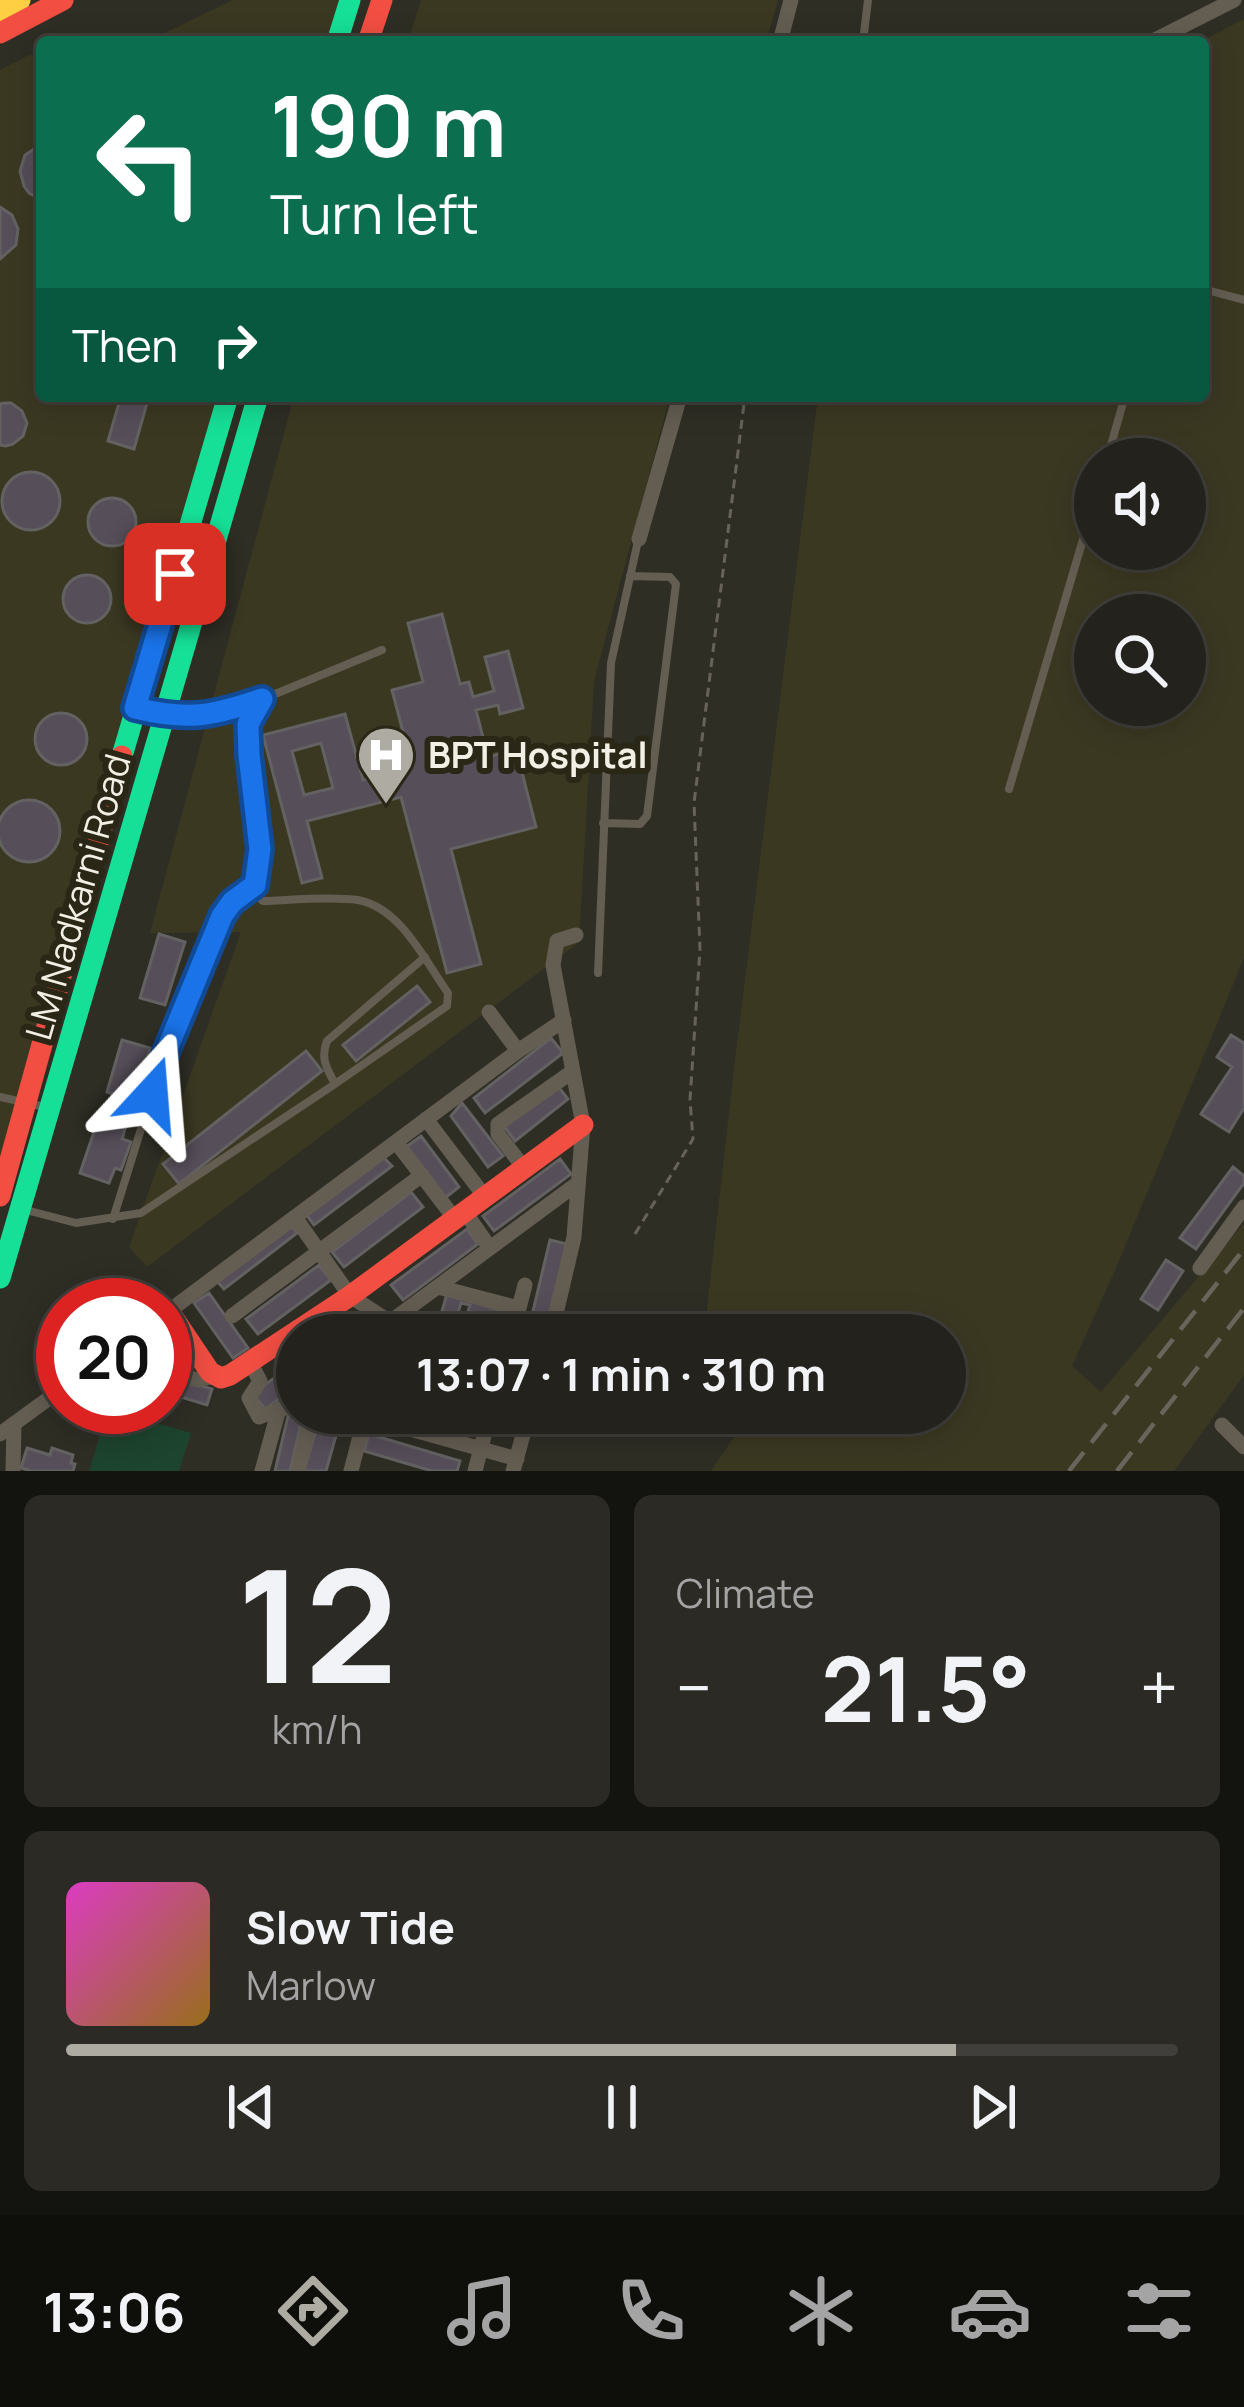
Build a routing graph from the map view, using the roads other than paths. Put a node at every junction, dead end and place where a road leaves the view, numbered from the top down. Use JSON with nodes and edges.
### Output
{"nodes":[{"id":1,"x":20,"y":0,"type":"edge"},
{"id":2,"x":63,"y":0,"type":"edge"},
{"id":3,"x":79,"y":0,"type":"edge"},
{"id":4,"x":350,"y":0,"type":"edge"},
{"id":5,"x":382,"y":0,"type":"edge"},
{"id":6,"x":791,"y":0,"type":"edge"},
{"id":7,"x":868,"y":0,"type":"edge"},
{"id":8,"x":1234,"y":0,"type":"edge"},
{"id":9,"x":0,"y":11,"type":"edge"},
{"id":10,"x":339,"y":36,"type":"edge"},
{"id":11,"x":370,"y":36,"type":"edge"},
{"id":12,"x":782,"y":36,"type":"edge"},
{"id":13,"x":864,"y":36,"type":"edge"},
{"id":14,"x":1163,"y":36,"type":"edge"},
{"id":15,"x":0,"y":37,"type":"edge"},
{"id":16,"x":1209,"y":291,"type":"edge"},
{"id":17,"x":1244,"y":300,"type":"edge"},
{"id":18,"x":226,"y":402,"type":"edge"},
{"id":19,"x":256,"y":402,"type":"edge"},
{"id":20,"x":678,"y":402,"type":"edge"},
{"id":21,"x":1123,"y":402,"type":"edge"},
{"id":22,"x":1113,"y":438,"type":"edge"},
{"id":23,"x":638,"y":539,"type":"joint"},
{"id":24,"x":1074,"y":570,"type":"edge"},
{"id":25,"x":630,"y":577,"type":"junction"},
{"id":26,"x":382,"y":650,"type":"dead end"},
{"id":27,"x":262,"y":699,"type":"junction"},
{"id":28,"x":135,"y":708,"type":"junction"},
{"id":29,"x":166,"y":716,"type":"junction"},
{"id":30,"x":1009,"y":789,"type":"dead end"},
{"id":31,"x":603,"y":823,"type":"junction"},
{"id":32,"x":255,"y":885,"type":"junction"},
{"id":33,"x":576,"y":935,"type":"joint"},
{"id":34,"x":598,"y":935,"type":"junction"},
{"id":35,"x":425,"y":957,"type":"junction"},
{"id":36,"x":598,"y":973,"type":"dead end"},
{"id":37,"x":489,"y":1012,"type":"dead end"},
{"id":38,"x":564,"y":1020,"type":"junction"},
{"id":39,"x":518,"y":1051,"type":"junction"},
{"id":40,"x":573,"y":1071,"type":"junction"},
{"id":41,"x":335,"y":1084,"type":"junction"},
{"id":42,"x":0,"y":1097,"type":"edge"},
{"id":43,"x":28,"y":1102,"type":"junction"},
{"id":44,"x":50,"y":1108,"type":"junction"},
{"id":45,"x":427,"y":1119,"type":"junction"},
{"id":46,"x":583,"y":1125,"type":"junction"},
{"id":47,"x":396,"y":1142,"type":"junction"},
{"id":48,"x":524,"y":1168,"type":"junction"},
{"id":49,"x":422,"y":1175,"type":"junction"},
{"id":50,"x":578,"y":1183,"type":"junction"},
{"id":51,"x":485,"y":1197,"type":"junction"},
{"id":52,"x":6,"y":1203,"type":"edge"},
{"id":53,"x":1244,"y":1207,"type":"edge"},
{"id":54,"x":460,"y":1215,"type":"junction"},
{"id":55,"x":295,"y":1217,"type":"junction"},
{"id":56,"x":113,"y":1219,"type":"junction"},
{"id":57,"x":490,"y":1248,"type":"junction"},
{"id":58,"x":319,"y":1251,"type":"junction"},
{"id":59,"x":1201,"y":1268,"type":"dead end"},
{"id":60,"x":0,"y":1278,"type":"edge"},
{"id":61,"x":525,"y":1285,"type":"dead end"},
{"id":62,"x":438,"y":1287,"type":"junction"},
{"id":63,"x":192,"y":1293,"type":"edge"},
{"id":64,"x":345,"y":1300,"type":"junction"},
{"id":65,"x":519,"y":1308,"type":"junction"},
{"id":66,"x":340,"y":1314,"type":"edge"},
{"id":67,"x":366,"y":1314,"type":"edge"},
{"id":68,"x":406,"y":1314,"type":"edge"},
{"id":69,"x":517,"y":1314,"type":"edge"},
{"id":70,"x":556,"y":1314,"type":"edge"},
{"id":71,"x":232,"y":1316,"type":"dead end"},
{"id":72,"x":192,"y":1346,"type":"edge"},
{"id":73,"x":250,"y":1362,"type":"junction"},
{"id":74,"x":214,"y":1376,"type":"junction"},
{"id":75,"x":192,"y":1379,"type":"edge"},
{"id":76,"x":36,"y":1408,"type":"edge"},
{"id":77,"x":276,"y":1410,"type":"edge"},
{"id":78,"x":276,"y":1420,"type":"edge"},
{"id":79,"x":1222,"y":1425,"type":"dead end"},
{"id":80,"x":7,"y":1429,"type":"edge"},
{"id":81,"x":307,"y":1434,"type":"edge"},
{"id":82,"x":358,"y":1434,"type":"edge"},
{"id":83,"x":432,"y":1434,"type":"edge"},
{"id":84,"x":485,"y":1434,"type":"edge"},
{"id":85,"x":523,"y":1434,"type":"edge"},
{"id":86,"x":1244,"y":1447,"type":"edge"},
{"id":87,"x":481,"y":1448,"type":"junction"},
{"id":88,"x":515,"y":1465,"type":"edge"},
{"id":89,"x":352,"y":1468,"type":"edge"},
{"id":90,"x":13,"y":1471,"type":"edge"},
{"id":91,"x":262,"y":1471,"type":"edge"},
{"id":92,"x":298,"y":1471,"type":"edge"},
{"id":93,"x":371,"y":1471,"type":"edge"},
{"id":94,"x":475,"y":1471,"type":"edge"}],
"edges":[{"from":1,"to":9,"type":"main road"},
{"from":2,"to":15,"type":"main road"},
{"from":3,"to":15,"type":"main road"},
{"from":4,"to":10,"type":"main road"},
{"from":5,"to":11,"type":"main road"},
{"from":6,"to":12,"type":"street"},
{"from":7,"to":13,"type":"lane"},
{"from":8,"to":14,"type":"street"},
{"from":16,"to":17,"type":"lane"},
{"from":18,"to":28,"type":"main road","name":"LM Nadkarni Road"},
{"from":19,"to":29,"type":"main road","name":"LM Nadkarni Road"},
{"from":20,"to":23,"type":"street"},
{"from":21,"to":22,"type":"lane"},
{"from":23,"to":25,"type":"lane"},
{"from":24,"to":30,"type":"lane"},
{"from":25,"to":31,"type":"lane"},
{"from":25,"to":31,"type":"lane"},
{"from":26,"to":27,"type":"lane"},
{"from":27,"to":29,"type":"lane"},
{"from":27,"to":32,"type":"lane"},
{"from":28,"to":29,"type":"lane"},
{"from":28,"to":43,"type":"main road","name":"LM Nadkarni Road"},
{"from":29,"to":44,"type":"main road","name":"LM Nadkarni Road"},
{"from":31,"to":34,"type":"lane"},
{"from":32,"to":35,"type":"lane"},
{"from":32,"to":56,"type":"lane"},
{"from":33,"to":34,"type":"lane"},
{"from":33,"to":38,"type":"street"},
{"from":34,"to":36,"type":"lane"},
{"from":35,"to":41,"type":"lane"},
{"from":35,"to":41,"type":"lane"},
{"from":37,"to":39,"type":"street"},
{"from":38,"to":39,"type":"street"},
{"from":38,"to":40,"type":"street"},
{"from":39,"to":45,"type":"street"},
{"from":40,"to":46,"type":"street"},
{"from":40,"to":48,"type":"street"},
{"from":41,"to":56,"type":"lane"},
{"from":42,"to":43,"type":"lane"},
{"from":43,"to":44,"type":"lane"},
{"from":43,"to":52,"type":"main road","name":"LM Nadkarni Road"},
{"from":44,"to":52,"type":"main road","name":"LM Nadkarni Road"},
{"from":45,"to":47,"type":"street"},
{"from":45,"to":51,"type":"street"},
{"from":46,"to":48,"type":"main road"},
{"from":46,"to":50,"type":"street"},
{"from":47,"to":49,"type":"street"},
{"from":47,"to":55,"type":"street"},
{"from":48,"to":51,"type":"main road"},
{"from":49,"to":54,"type":"street"},
{"from":49,"to":58,"type":"street"},
{"from":50,"to":57,"type":"street"},
{"from":50,"to":70,"type":"street"},
{"from":51,"to":54,"type":"main road"},
{"from":52,"to":56,"type":"lane"},
{"from":52,"to":60,"type":"main road","name":"LM Nadkarni Road"},
{"from":53,"to":59,"type":"street"},
{"from":54,"to":57,"type":"street"},
{"from":54,"to":64,"type":"main road"},
{"from":55,"to":58,"type":"street"},
{"from":55,"to":63,"type":"street"},
{"from":57,"to":62,"type":"street"},
{"from":58,"to":64,"type":"street"},
{"from":58,"to":71,"type":"street"},
{"from":61,"to":65,"type":"street"},
{"from":62,"to":65,"type":"street"},
{"from":62,"to":68,"type":"street"},
{"from":64,"to":66,"type":"street"},
{"from":64,"to":67,"type":"street"},
{"from":64,"to":73,"type":"main road"},
{"from":65,"to":69,"type":"street"},
{"from":72,"to":74,"type":"main road"},
{"from":73,"to":74,"type":"main road"},
{"from":73,"to":77,"type":"street"},
{"from":74,"to":75,"type":"street"},
{"from":76,"to":80,"type":"street"},
{"from":78,"to":91,"type":"street"},
{"from":79,"to":86,"type":"street"},
{"from":80,"to":90,"type":"street"},
{"from":81,"to":92,"type":"street"},
{"from":82,"to":89,"type":"street"},
{"from":83,"to":87,"type":"street"},
{"from":84,"to":87,"type":"street"},
{"from":85,"to":88,"type":"street"},
{"from":87,"to":88,"type":"street"},
{"from":87,"to":94,"type":"street"},
{"from":89,"to":93,"type":"street"}]}
